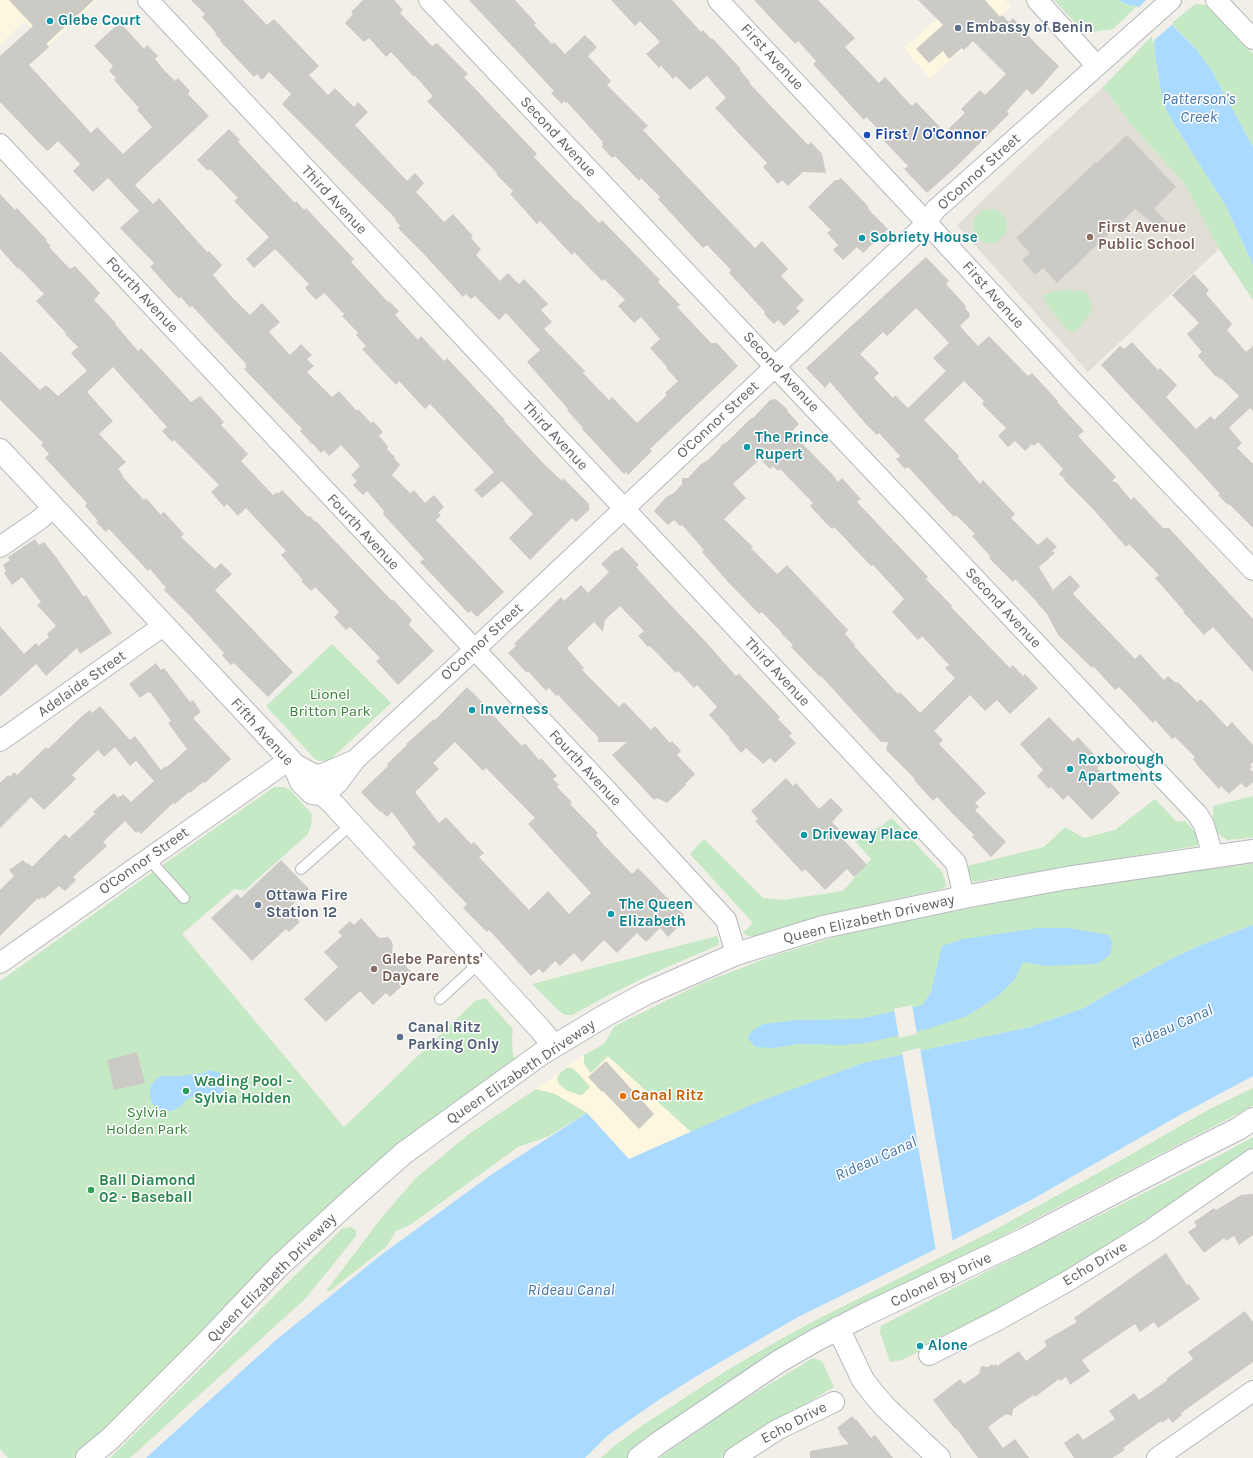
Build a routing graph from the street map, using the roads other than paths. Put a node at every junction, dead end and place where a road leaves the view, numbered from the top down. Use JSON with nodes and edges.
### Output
{"nodes":[{"id":1,"x":148,"y":0,"type":"edge"},
{"id":2,"x":429,"y":0,"type":"edge"},
{"id":3,"x":718,"y":0,"type":"edge"},
{"id":4,"x":1037,"y":0,"type":"edge"},
{"id":5,"x":1216,"y":0,"type":"edge"},
{"id":6,"x":1168,"y":2,"type":"edge"},
{"id":7,"x":1253,"y":39,"type":"edge"},
{"id":8,"x":1097,"y":66,"type":"junction"},
{"id":9,"x":0,"y":144,"type":"edge"},
{"id":10,"x":927,"y":223,"type":"junction"},
{"id":11,"x":775,"y":366,"type":"junction"},
{"id":12,"x":0,"y":450,"type":"edge"},
{"id":13,"x":54,"y":508,"type":"junction"},
{"id":14,"x":624,"y":509,"type":"junction"},
{"id":15,"x":0,"y":547,"type":"edge"},
{"id":16,"x":1253,"y":570,"type":"edge"},
{"id":17,"x":163,"y":626,"type":"junction"},
{"id":18,"x":474,"y":650,"type":"junction"},
{"id":19,"x":0,"y":741,"type":"edge"},
{"id":20,"x":355,"y":760,"type":"junction"},
{"id":21,"x":291,"y":762,"type":"junction"},
{"id":22,"x":324,"y":795,"type":"junction"},
{"id":23,"x":352,"y":824,"type":"junction"},
{"id":24,"x":1253,"y":851,"type":"edge"},
{"id":25,"x":1214,"y":856,"type":"junction"},
{"id":26,"x":148,"y":858,"type":"junction"},
{"id":27,"x":301,"y":869,"type":"dead end"},
{"id":28,"x":964,"y":897,"type":"junction"},
{"id":29,"x":184,"y":898,"type":"dead end"},
{"id":30,"x":736,"y":954,"type":"junction"},
{"id":31,"x":0,"y":963,"type":"edge"},
{"id":32,"x":479,"y":963,"type":"junction"},
{"id":33,"x":440,"y":999,"type":"dead end"},
{"id":34,"x":554,"y":1046,"type":"junction"},
{"id":35,"x":1253,"y":1119,"type":"edge"},
{"id":36,"x":1253,"y":1159,"type":"edge"},
{"id":37,"x":838,"y":1328,"type":"junction"},
{"id":38,"x":929,"y":1355,"type":"dead end"},
{"id":39,"x":1253,"y":1391,"type":"edge"},
{"id":40,"x":834,"y":1402,"type":"dead end"},
{"id":41,"x":88,"y":1458,"type":"edge"},
{"id":42,"x":639,"y":1458,"type":"edge"},
{"id":43,"x":734,"y":1458,"type":"edge"},
{"id":44,"x":939,"y":1458,"type":"edge"},
{"id":45,"x":1157,"y":1458,"type":"edge"}],
"edges":[{"from":1,"to":14,"type":"street","name":"Third Avenue"},
{"from":2,"to":11,"type":"street","name":"Second Avenue"},
{"from":3,"to":10,"type":"street","name":"First Avenue"},
{"from":4,"to":8,"type":"street"},
{"from":5,"to":7,"type":"street"},
{"from":6,"to":8,"type":"street","name":"O'Connor Street"},
{"from":8,"to":10,"type":"street","name":"O'Connor Street"},
{"from":9,"to":18,"type":"street","name":"Fourth Avenue"},
{"from":10,"to":11,"type":"street","name":"O'Connor Street"},
{"from":10,"to":16,"type":"street","name":"First Avenue"},
{"from":11,"to":14,"type":"street","name":"O'Connor Street"},
{"from":11,"to":25,"type":"street","name":"Second Avenue"},
{"from":12,"to":13,"type":"main road","name":"Fifth Avenue"},
{"from":13,"to":15,"type":"street"},
{"from":13,"to":17,"type":"main road","name":"Fifth Avenue"},
{"from":14,"to":18,"type":"street","name":"O'Connor Street"},
{"from":14,"to":28,"type":"street","name":"Third Avenue"},
{"from":17,"to":19,"type":"street","name":"Adelaide Street"},
{"from":17,"to":21,"type":"main road","name":"Fifth Avenue"},
{"from":18,"to":20,"type":"street","name":"O'Connor Street"},
{"from":18,"to":30,"type":"street","name":"Fourth Avenue"},
{"from":20,"to":21,"type":"street","name":"O'Connor Street"},
{"from":20,"to":22,"type":"street","name":"O'Connor Street"},
{"from":21,"to":22,"type":"main road","name":"Fifth Avenue"},
{"from":21,"to":26,"type":"street","name":"O'Connor Street"},
{"from":22,"to":23,"type":"main road","name":"Fifth Avenue"},
{"from":23,"to":27,"type":"lane"},
{"from":23,"to":32,"type":"main road","name":"Fifth Avenue"},
{"from":24,"to":25,"type":"main road","name":"Queen Elizabeth Driveway"},
{"from":25,"to":28,"type":"main road","name":"Queen Elizabeth Driveway"},
{"from":26,"to":29,"type":"lane"},
{"from":26,"to":31,"type":"street","name":"O'Connor Street"},
{"from":28,"to":30,"type":"main road","name":"Queen Elizabeth Driveway"},
{"from":30,"to":34,"type":"main road","name":"Queen Elizabeth Driveway"},
{"from":32,"to":33,"type":"lane"},
{"from":32,"to":34,"type":"main road","name":"Fifth Avenue"},
{"from":34,"to":41,"type":"main road","name":"Queen Elizabeth Driveway"},
{"from":35,"to":37,"type":"main road","name":"Colonel By Drive"},
{"from":36,"to":38,"type":"street","name":"Echo Drive"},
{"from":37,"to":42,"type":"main road","name":"Colonel By Drive"},
{"from":37,"to":44,"type":"main road"},
{"from":39,"to":45,"type":"street"},
{"from":40,"to":43,"type":"street","name":"Echo Drive"}]}
